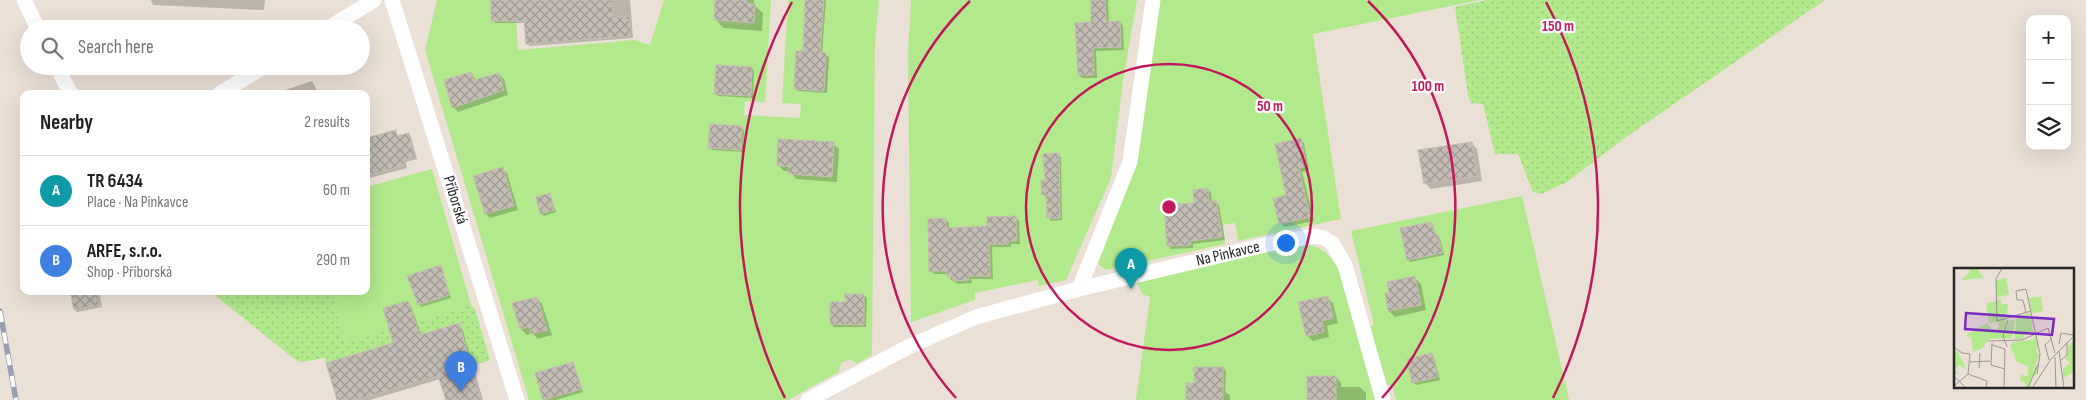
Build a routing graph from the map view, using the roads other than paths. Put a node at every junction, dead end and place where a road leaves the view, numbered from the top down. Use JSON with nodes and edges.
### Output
{"nodes":[{"id":1,"x":24,"y":0,"type":"edge"},
{"id":2,"x":374,"y":0,"type":"edge"},
{"id":3,"x":392,"y":0,"type":"edge"},
{"id":4,"x":1153,"y":0,"type":"edge"},
{"id":5,"x":34,"y":20,"type":"edge"},
{"id":6,"x":342,"y":20,"type":"edge"},
{"id":7,"x":61,"y":75,"type":"edge"},
{"id":8,"x":250,"y":75,"type":"edge"},
{"id":9,"x":69,"y":90,"type":"edge"},
{"id":10,"x":225,"y":90,"type":"edge"},
{"id":11,"x":1080,"y":289,"type":"junction"},
{"id":12,"x":517,"y":400,"type":"edge"},
{"id":13,"x":808,"y":400,"type":"edge"},
{"id":14,"x":1383,"y":400,"type":"edge"}],
"edges":[{"from":1,"to":5,"type":"street"},
{"from":2,"to":6,"type":"street"},
{"from":3,"to":12,"type":"street","name":"Příborská"},
{"from":4,"to":11,"type":"street"},
{"from":7,"to":9,"type":"street"},
{"from":8,"to":10,"type":"street"},
{"from":11,"to":13,"type":"street","name":"Na Pinkavce"},
{"from":11,"to":14,"type":"street","name":"Na Pinkavce"}]}
